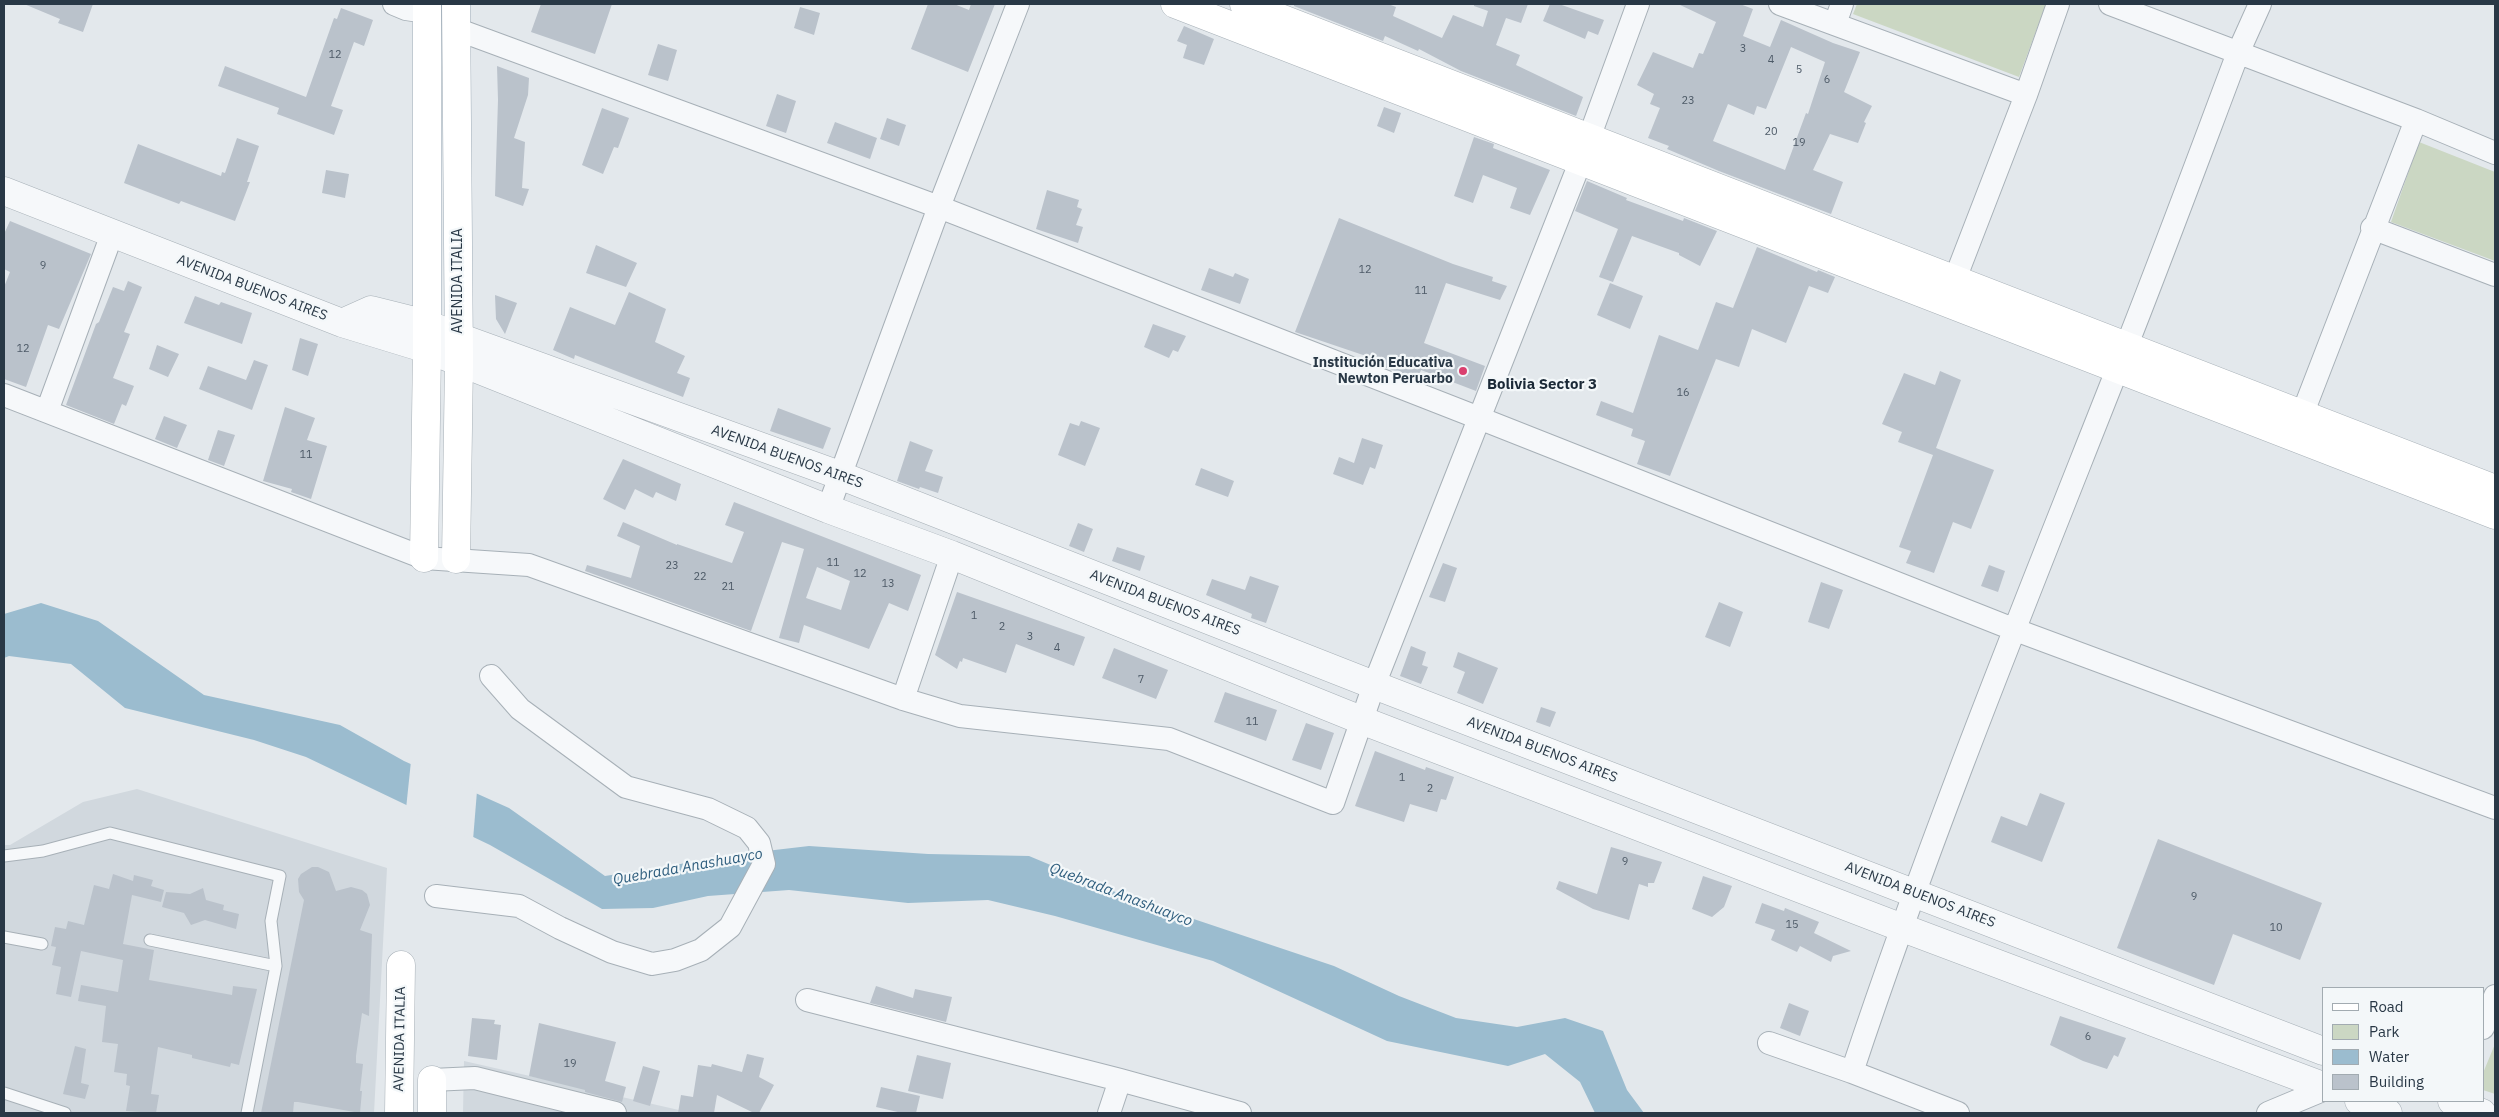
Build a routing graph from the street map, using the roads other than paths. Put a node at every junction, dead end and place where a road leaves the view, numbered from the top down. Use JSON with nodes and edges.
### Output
{"nodes":[{"id":1,"x":394,"y":4,"type":"edge"},
{"id":2,"x":1018,"y":4,"type":"edge"},
{"id":3,"x":1175,"y":4,"type":"edge"},
{"id":4,"x":1244,"y":4,"type":"edge"},
{"id":5,"x":1638,"y":4,"type":"edge"},
{"id":6,"x":1780,"y":4,"type":"edge"},
{"id":7,"x":2058,"y":4,"type":"edge"},
{"id":8,"x":2110,"y":4,"type":"edge"},
{"id":9,"x":2260,"y":4,"type":"edge"},
{"id":10,"x":426,"y":8,"type":"edge"},
{"id":11,"x":1838,"y":14,"type":"edge"},
{"id":12,"x":456,"y":16,"type":"edge"},
{"id":13,"x":2238,"y":53,"type":"junction"},
{"id":14,"x":2026,"y":95,"type":"junction"},
{"id":15,"x":2416,"y":120,"type":"junction"},
{"id":16,"x":1585,"y":148,"type":"junction"},
{"id":17,"x":2495,"y":153,"type":"edge"},
{"id":18,"x":4,"y":191,"type":"edge"},
{"id":19,"x":939,"y":208,"type":"junction"},
{"id":20,"x":2372,"y":228,"type":"junction"},
{"id":21,"x":112,"y":234,"type":"junction"},
{"id":22,"x":2495,"y":275,"type":"edge"},
{"id":23,"x":1954,"y":279,"type":"junction"},
{"id":24,"x":427,"y":336,"type":"junction"},
{"id":25,"x":458,"y":349,"type":"junction"},
{"id":26,"x":2122,"y":358,"type":"junction"},
{"id":27,"x":4,"y":395,"type":"edge"},
{"id":28,"x":47,"y":410,"type":"junction"},
{"id":29,"x":2302,"y":415,"type":"junction"},
{"id":30,"x":1479,"y":418,"type":"junction"},
{"id":31,"x":839,"y":475,"type":"junction"},
{"id":32,"x":2495,"y":489,"type":"edge"},
{"id":33,"x":828,"y":509,"type":"junction"},
{"id":34,"x":2495,"y":515,"type":"edge"},
{"id":35,"x":952,"y":555,"type":"junction"},
{"id":36,"x":424,"y":558,"type":"junction"},
{"id":37,"x":456,"y":559,"type":"junction"},
{"id":38,"x":2013,"y":629,"type":"junction"},
{"id":39,"x":491,"y":676,"type":"dead end"},
{"id":40,"x":1374,"y":685,"type":"junction"},
{"id":41,"x":903,"y":699,"type":"junction"},
{"id":42,"x":1361,"y":720,"type":"junction"},
{"id":43,"x":2495,"y":808,"type":"edge"},
{"id":44,"x":4,"y":856,"type":"edge"},
{"id":45,"x":1913,"y":893,"type":"junction"},
{"id":46,"x":436,"y":896,"type":"dead end"},
{"id":47,"x":1900,"y":928,"type":"junction"},
{"id":48,"x":4,"y":937,"type":"edge"},
{"id":49,"x":150,"y":940,"type":"dead end"},
{"id":50,"x":42,"y":944,"type":"dead end"},
{"id":51,"x":402,"y":964,"type":"dead end"},
{"id":52,"x":276,"y":966,"type":"junction"},
{"id":53,"x":2495,"y":996,"type":"edge"},
{"id":54,"x":806,"y":1000,"type":"dead end"},
{"id":55,"x":2484,"y":1025,"type":"edge"},
{"id":56,"x":1769,"y":1043,"type":"dead end"},
{"id":57,"x":2322,"y":1051,"type":"edge"},
{"id":58,"x":1852,"y":1072,"type":"junction"},
{"id":59,"x":432,"y":1080,"type":"joint"},
{"id":60,"x":1120,"y":1080,"type":"junction"},
{"id":61,"x":2322,"y":1086,"type":"edge"},
{"id":62,"x":2322,"y":1090,"type":"edge"},
{"id":63,"x":4,"y":1093,"type":"edge"},
{"id":64,"x":2361,"y":1102,"type":"edge"},
{"id":65,"x":2452,"y":1104,"type":"edge"},
{"id":66,"x":65,"y":1113,"type":"edge"},
{"id":67,"x":247,"y":1113,"type":"edge"},
{"id":68,"x":399,"y":1113,"type":"edge"},
{"id":69,"x":432,"y":1113,"type":"edge"},
{"id":70,"x":615,"y":1113,"type":"edge"},
{"id":71,"x":1109,"y":1113,"type":"edge"},
{"id":72,"x":1240,"y":1113,"type":"edge"},
{"id":73,"x":1958,"y":1113,"type":"edge"},
{"id":74,"x":2268,"y":1113,"type":"edge"},
{"id":75,"x":2388,"y":1113,"type":"edge"},
{"id":76,"x":2482,"y":1113,"type":"edge"}],
"edges":[{"from":1,"to":10,"type":"street"},
{"from":2,"to":19,"type":"street"},
{"from":3,"to":16,"type":"main road"},
{"from":4,"to":16,"type":"main road"},
{"from":5,"to":16,"type":"street"},
{"from":6,"to":11,"type":"street"},
{"from":7,"to":14,"type":"street"},
{"from":8,"to":13,"type":"street"},
{"from":9,"to":13,"type":"street"},
{"from":10,"to":24,"type":"main road"},
{"from":11,"to":14,"type":"street"},
{"from":12,"to":19,"type":"street"},
{"from":12,"to":25,"type":"main road","name":"AVENIDA ITALIA"},
{"from":13,"to":15,"type":"street"},
{"from":13,"to":26,"type":"street"},
{"from":14,"to":23,"type":"street"},
{"from":15,"to":17,"type":"street"},
{"from":15,"to":20,"type":"street"},
{"from":16,"to":23,"type":"main road"},
{"from":16,"to":26,"type":"main road"},
{"from":16,"to":30,"type":"street"},
{"from":18,"to":21,"type":"street","name":"AVENIDA BUENOS AIRES"},
{"from":19,"to":30,"type":"street"},
{"from":19,"to":31,"type":"street"},
{"from":20,"to":22,"type":"street"},
{"from":20,"to":29,"type":"street"},
{"from":21,"to":24,"type":"street","name":"AVENIDA BUENOS AIRES"},
{"from":21,"to":28,"type":"street"},
{"from":23,"to":26,"type":"main road"},
{"from":24,"to":25,"type":"street","name":"AVENIDA BUENOS AIRES"},
{"from":24,"to":36,"type":"main road"},
{"from":25,"to":31,"type":"street","name":"AVENIDA BUENOS AIRES"},
{"from":25,"to":33,"type":"street","name":"AVENIDA BUENOS AIRES"},
{"from":25,"to":37,"type":"main road","name":"AVENIDA ITALIA"},
{"from":26,"to":29,"type":"main road"},
{"from":26,"to":34,"type":"main road"},
{"from":26,"to":38,"type":"street"},
{"from":27,"to":28,"type":"street"},
{"from":28,"to":36,"type":"street"},
{"from":29,"to":32,"type":"main road"},
{"from":30,"to":38,"type":"street"},
{"from":30,"to":40,"type":"street"},
{"from":31,"to":33,"type":"street"},
{"from":31,"to":40,"type":"street","name":"AVENIDA BUENOS AIRES"},
{"from":33,"to":35,"type":"street","name":"AVENIDA BUENOS AIRES"},
{"from":35,"to":41,"type":"street"},
{"from":35,"to":42,"type":"street","name":"AVENIDA BUENOS AIRES"},
{"from":36,"to":37,"type":"street"},
{"from":37,"to":41,"type":"street"},
{"from":38,"to":43,"type":"street"},
{"from":38,"to":45,"type":"street"},
{"from":39,"to":46,"type":"street"},
{"from":40,"to":42,"type":"street"},
{"from":40,"to":45,"type":"street","name":"AVENIDA BUENOS AIRES"},
{"from":41,"to":42,"type":"street"},
{"from":42,"to":47,"type":"street","name":"AVENIDA BUENOS AIRES"},
{"from":44,"to":52,"type":"lane"},
{"from":45,"to":47,"type":"street"},
{"from":45,"to":57,"type":"street","name":"AVENIDA BUENOS AIRES"},
{"from":47,"to":58,"type":"street"},
{"from":47,"to":61,"type":"street","name":"AVENIDA BUENOS AIRES"},
{"from":48,"to":50,"type":"lane"},
{"from":49,"to":52,"type":"lane"},
{"from":51,"to":68,"type":"main road","name":"AVENIDA ITALIA"},
{"from":52,"to":67,"type":"lane"},
{"from":53,"to":55,"type":"street"},
{"from":54,"to":60,"type":"street"},
{"from":56,"to":58,"type":"street"},
{"from":58,"to":73,"type":"street"},
{"from":59,"to":69,"type":"main road"},
{"from":59,"to":70,"type":"street"},
{"from":60,"to":71,"type":"street"},
{"from":60,"to":72,"type":"street"},
{"from":62,"to":74,"type":"street"},
{"from":63,"to":66,"type":"lane"},
{"from":64,"to":75,"type":"street"},
{"from":65,"to":76,"type":"street"}]}
